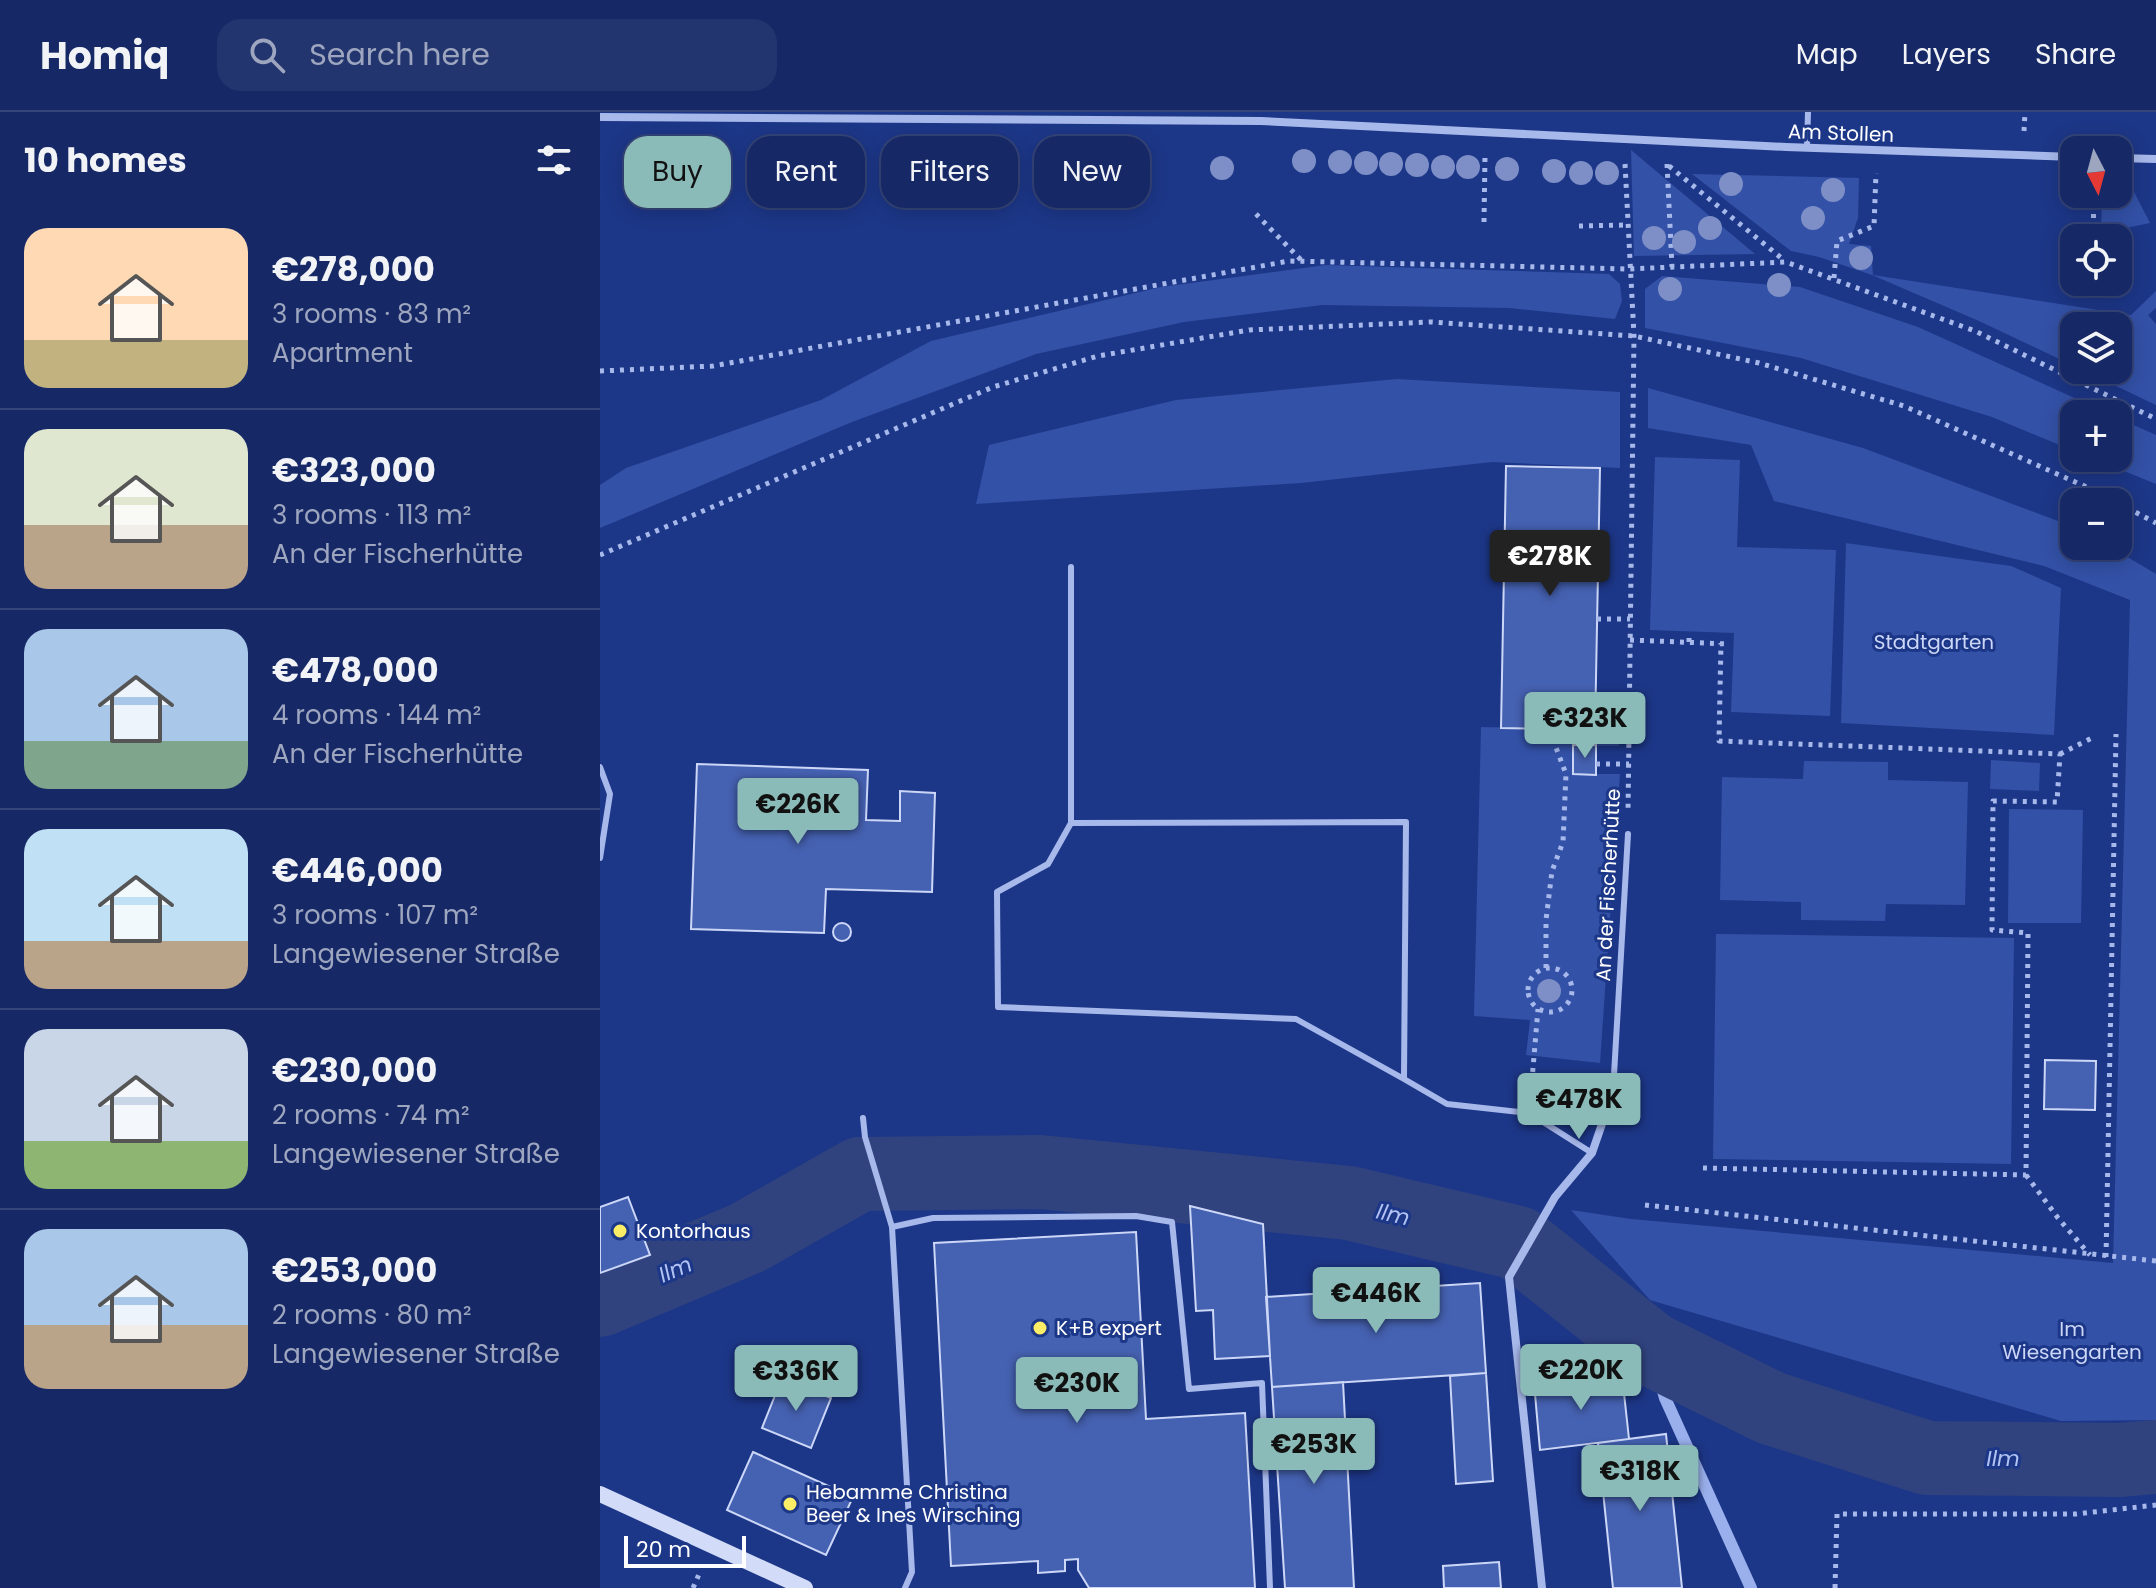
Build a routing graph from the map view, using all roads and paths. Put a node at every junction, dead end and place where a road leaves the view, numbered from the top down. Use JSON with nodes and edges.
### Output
{"nodes":[{"id":1,"x":1808,"y":112,"type":"edge"},
{"id":2,"x":1261,"y":116,"type":"edge"},
{"id":3,"x":600,"y":117,"type":"edge"},
{"id":4,"x":1485,"y":132,"type":"junction"},
{"id":5,"x":1624,"y":139,"type":"junction"},
{"id":6,"x":1637,"y":139,"type":"junction"},
{"id":7,"x":1807,"y":147,"type":"junction"},
{"id":8,"x":1876,"y":149,"type":"junction"},
{"id":9,"x":2060,"y":157,"type":"edge"},
{"id":10,"x":2132,"y":158,"type":"edge"},
{"id":11,"x":2156,"y":159,"type":"edge"},
{"id":12,"x":1667,"y":164,"type":"junction"},
{"id":13,"x":1256,"y":214,"type":"dead end"},
{"id":14,"x":1484,"y":222,"type":"dead end"},
{"id":15,"x":1627,"y":225,"type":"junction"},
{"id":16,"x":1579,"y":226,"type":"dead end"},
{"id":17,"x":1303,"y":262,"type":"junction"},
{"id":18,"x":1786,"y":262,"type":"junction"},
{"id":19,"x":1672,"y":267,"type":"junction"},
{"id":20,"x":1629,"y":269,"type":"junction"},
{"id":21,"x":1834,"y":278,"type":"junction"},
{"id":22,"x":1634,"y":336,"type":"junction"},
{"id":23,"x":600,"y":371,"type":"edge"},
{"id":24,"x":2156,"y":419,"type":"edge"},
{"id":25,"x":2089,"y":488,"type":"edge"},
{"id":26,"x":2132,"y":510,"type":"edge"},
{"id":27,"x":2156,"y":523,"type":"edge"},
{"id":28,"x":600,"y":555,"type":"edge"},
{"id":29,"x":1071,"y":567,"type":"dead end"},
{"id":30,"x":1597,"y":619,"type":"dead end"},
{"id":31,"x":1630,"y":619,"type":"junction"},
{"id":32,"x":1689,"y":634,"type":"dead end"},
{"id":33,"x":1630,"y":640,"type":"junction"},
{"id":34,"x":1689,"y":642,"type":"junction"},
{"id":35,"x":1721,"y":643,"type":"junction"},
{"id":36,"x":1729,"y":644,"type":"dead end"},
{"id":37,"x":2116,"y":734,"type":"dead end"},
{"id":38,"x":2094,"y":737,"type":"dead end"},
{"id":39,"x":1555,"y":745,"type":"dead end"},
{"id":40,"x":2060,"y":754,"type":"junction"},
{"id":41,"x":1596,"y":764,"type":"dead end"},
{"id":42,"x":1629,"y":764,"type":"junction"},
{"id":43,"x":600,"y":767,"type":"edge"},
{"id":44,"x":1071,"y":823,"type":"junction"},
{"id":45,"x":1628,"y":834,"type":"joint"},
{"id":46,"x":600,"y":858,"type":"edge"},
{"id":47,"x":1546,"y":968,"type":"junction"},
{"id":48,"x":1538,"y":1009,"type":"junction"},
{"id":49,"x":1404,"y":1079,"type":"junction"},
{"id":50,"x":1613,"y":1092,"type":"joint"},
{"id":51,"x":1529,"y":1113,"type":"junction"},
{"id":52,"x":863,"y":1118,"type":"dead end"},
{"id":53,"x":1592,"y":1153,"type":"junction"},
{"id":54,"x":1703,"y":1168,"type":"dead end"},
{"id":55,"x":2026,"y":1175,"type":"junction"},
{"id":56,"x":1645,"y":1205,"type":"dead end"},
{"id":57,"x":892,"y":1227,"type":"junction"},
{"id":58,"x":2090,"y":1255,"type":"junction"},
{"id":59,"x":2106,"y":1257,"type":"junction"},
{"id":60,"x":2156,"y":1261,"type":"edge"},
{"id":61,"x":600,"y":1494,"type":"edge"},
{"id":62,"x":2156,"y":1505,"type":"edge"},
{"id":63,"x":805,"y":1588,"type":"edge"},
{"id":64,"x":905,"y":1588,"type":"edge"},
{"id":65,"x":1270,"y":1588,"type":"edge"},
{"id":66,"x":1542,"y":1588,"type":"edge"},
{"id":67,"x":1835,"y":1588,"type":"edge"}],
"edges":[{"from":1,"to":7,"type":"lane"},
{"from":2,"to":3,"type":"street","name":"Am Stollen"},
{"from":2,"to":4,"type":"street","name":"Am Stollen"},
{"from":4,"to":5,"type":"street","name":"Am Stollen"},
{"from":4,"to":14,"type":"path"},
{"from":5,"to":6,"type":"street","name":"Am Stollen"},
{"from":5,"to":15,"type":"path","name":"An der Fischerhütte"},
{"from":6,"to":7,"type":"street","name":"Am Stollen"},
{"from":6,"to":12,"type":"path"},
{"from":7,"to":8,"type":"street","name":"Am Stollen"},
{"from":8,"to":9,"type":"street","name":"Am Stollen"},
{"from":8,"to":21,"type":"path"},
{"from":10,"to":11,"type":"street"},
{"from":12,"to":18,"type":"path"},
{"from":12,"to":19,"type":"path"},
{"from":13,"to":17,"type":"path"},
{"from":15,"to":16,"type":"path"},
{"from":15,"to":20,"type":"path","name":"An der Fischerhütte"},
{"from":17,"to":20,"type":"path"},
{"from":17,"to":23,"type":"path"},
{"from":18,"to":19,"type":"path"},
{"from":18,"to":21,"type":"path"},
{"from":19,"to":20,"type":"path"},
{"from":20,"to":22,"type":"path","name":"An der Fischerhütte"},
{"from":21,"to":24,"type":"path"},
{"from":22,"to":25,"type":"path"},
{"from":22,"to":28,"type":"path"},
{"from":22,"to":31,"type":"path","name":"An der Fischerhütte"},
{"from":26,"to":27,"type":"path"},
{"from":29,"to":44,"type":"lane"},
{"from":30,"to":31,"type":"path"},
{"from":31,"to":33,"type":"path","name":"An der Fischerhütte"},
{"from":32,"to":34,"type":"path"},
{"from":33,"to":34,"type":"path"},
{"from":33,"to":42,"type":"path","name":"An der Fischerhütte"},
{"from":34,"to":35,"type":"path"},
{"from":35,"to":36,"type":"path"},
{"from":35,"to":40,"type":"path"},
{"from":37,"to":59,"type":"path"},
{"from":38,"to":40,"type":"path"},
{"from":39,"to":47,"type":"path"},
{"from":40,"to":55,"type":"path"},
{"from":41,"to":42,"type":"path"},
{"from":42,"to":45,"type":"path","name":"An der Fischerhütte"},
{"from":43,"to":46,"type":"lane"},
{"from":44,"to":49,"type":"lane"},
{"from":44,"to":49,"type":"lane"},
{"from":45,"to":50,"type":"lane","name":"An der Fischerhütte"},
{"from":47,"to":48,"type":"path"},
{"from":47,"to":48,"type":"path"},
{"from":48,"to":51,"type":"path"},
{"from":49,"to":51,"type":"lane"},
{"from":50,"to":53,"type":"street","name":"An der Fischerhütte"},
{"from":51,"to":53,"type":"lane"},
{"from":52,"to":57,"type":"lane"},
{"from":53,"to":66,"type":"street","name":"An der Fischerhütte"},
{"from":54,"to":55,"type":"path"},
{"from":55,"to":58,"type":"path"},
{"from":56,"to":58,"type":"path"},
{"from":57,"to":64,"type":"lane"},
{"from":57,"to":65,"type":"lane"},
{"from":58,"to":59,"type":"path"},
{"from":59,"to":60,"type":"path"},
{"from":61,"to":63,"type":"main road"},
{"from":62,"to":67,"type":"path"}]}
